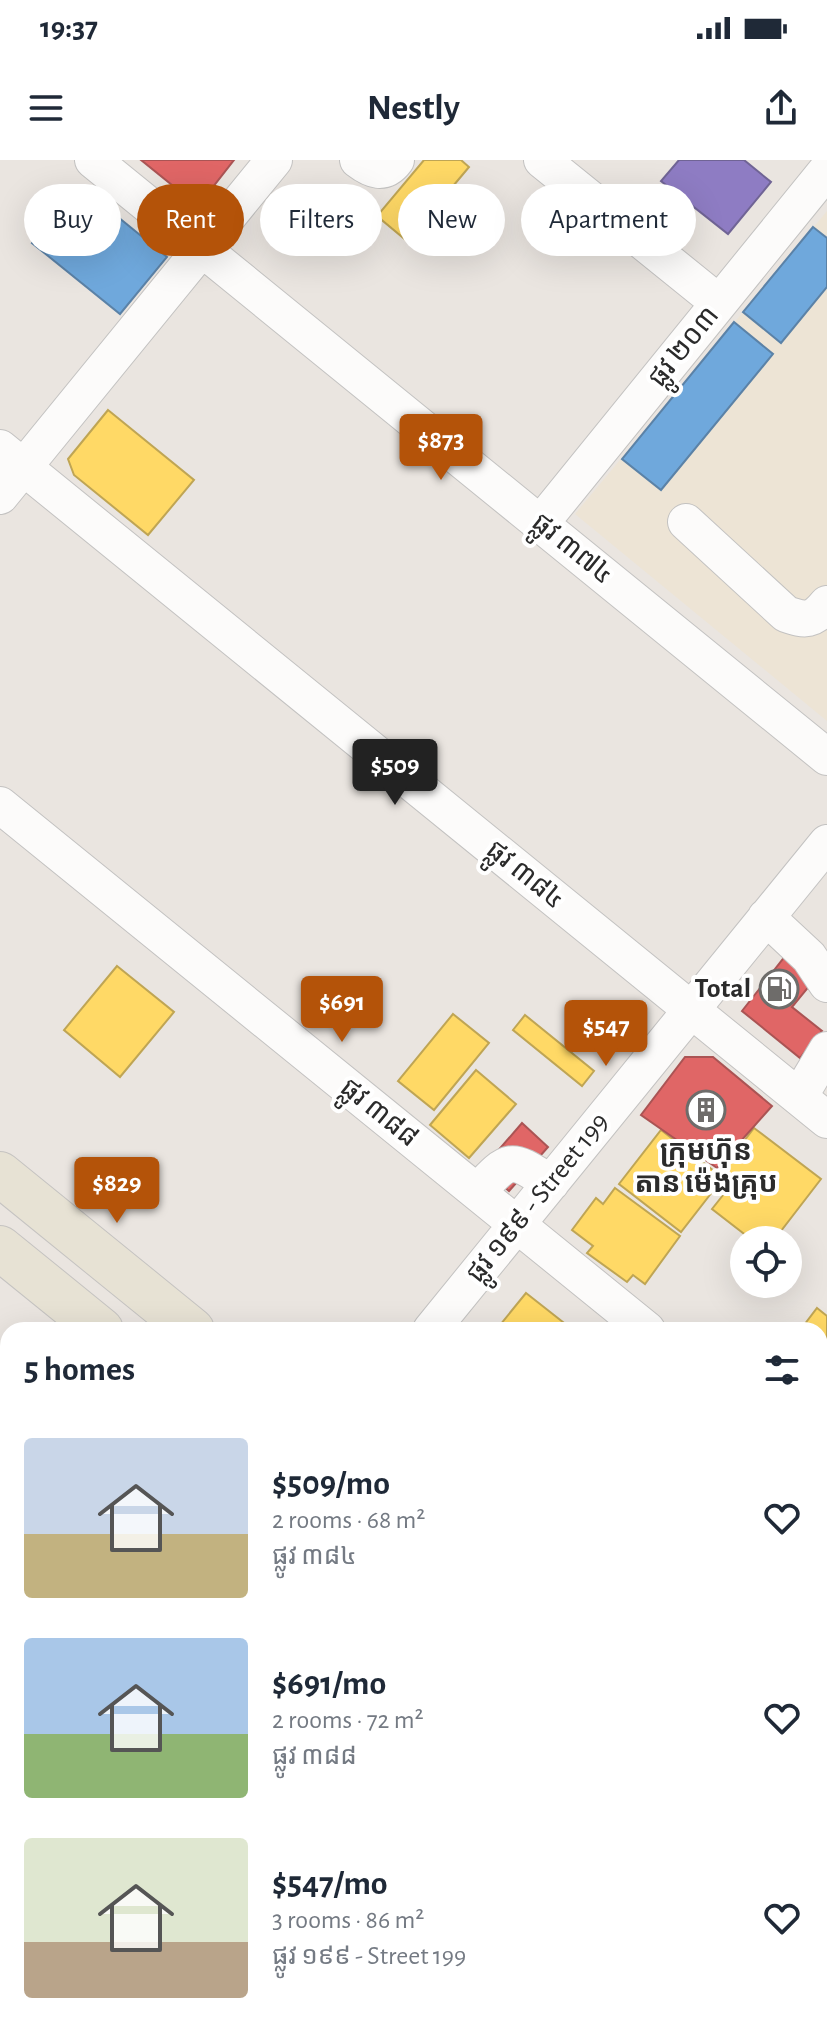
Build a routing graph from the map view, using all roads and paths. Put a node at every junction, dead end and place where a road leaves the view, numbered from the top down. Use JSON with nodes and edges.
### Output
{"nodes":[{"id":1,"x":93,"y":160,"type":"edge"},
{"id":2,"x":274,"y":160,"type":"edge"},
{"id":3,"x":358,"y":160,"type":"edge"},
{"id":4,"x":396,"y":160,"type":"edge"},
{"id":5,"x":542,"y":160,"type":"edge"},
{"id":6,"x":827,"y":170,"type":"edge"},
{"id":7,"x":137,"y":196,"type":"edge"},
{"id":8,"x":244,"y":197,"type":"edge"},
{"id":9,"x":196,"y":256,"type":"edge"},
{"id":10,"x":211,"y":256,"type":"edge"},
{"id":11,"x":719,"y":303,"type":"junction"},
{"id":12,"x":12,"y":458,"type":"edge"},
{"id":13,"x":0,"y":496,"type":"edge"},
{"id":14,"x":686,"y":522,"type":"dead end"},
{"id":15,"x":540,"y":524,"type":"junction"},
{"id":16,"x":827,"y":604,"type":"edge"},
{"id":17,"x":827,"y":757,"type":"edge"},
{"id":18,"x":0,"y":805,"type":"edge"},
{"id":19,"x":827,"y":843,"type":"edge"},
{"id":20,"x":766,"y":917,"type":"junction"},
{"id":21,"x":827,"y":984,"type":"edge"},
{"id":22,"x":691,"y":1010,"type":"junction"},
{"id":23,"x":827,"y":1050,"type":"edge"},
{"id":24,"x":799,"y":1097,"type":"junction"},
{"id":25,"x":827,"y":1120,"type":"edge"},
{"id":26,"x":0,"y":1174,"type":"edge"},
{"id":27,"x":551,"y":1183,"type":"junction"},
{"id":28,"x":477,"y":1192,"type":"junction"},
{"id":29,"x":517,"y":1224,"type":"junction"},
{"id":30,"x":0,"y":1248,"type":"edge"},
{"id":31,"x":91,"y":1322,"type":"edge"},
{"id":32,"x":182,"y":1322,"type":"edge"},
{"id":33,"x":437,"y":1322,"type":"edge"},
{"id":34,"x":637,"y":1322,"type":"edge"}],
"edges":[{"from":1,"to":7,"type":"street","name":"ផ្លូវ ៣៧៤"},
{"from":2,"to":8,"type":"street"},
{"from":3,"to":4,"type":"street"},
{"from":5,"to":11,"type":"street"},
{"from":6,"to":11,"type":"street","name":"ផ្លូវ ២០៣"},
{"from":9,"to":12,"type":"street"},
{"from":10,"to":15,"type":"street","name":"ផ្លូវ ៣៧៤"},
{"from":11,"to":15,"type":"street","name":"ផ្លូវ ២០៣"},
{"from":12,"to":13,"type":"street"},
{"from":12,"to":22,"type":"street","name":"ផ្លូវ ៣៨៤"},
{"from":14,"to":16,"type":"street"},
{"from":15,"to":17,"type":"street","name":"ផ្លូវ ៣៧៤"},
{"from":18,"to":28,"type":"street","name":"ផ្លូវ ៣៨៨"},
{"from":19,"to":20,"type":"street","name":"ផ្លូវ ១៩៩ - Street 199"},
{"from":20,"to":21,"type":"street"},
{"from":20,"to":22,"type":"street","name":"ផ្លូវ ១៩៩ - Street 199"},
{"from":22,"to":24,"type":"street","name":"ផ្លូវ ៣៨៤"},
{"from":22,"to":27,"type":"street","name":"ផ្លូវ ១៩៩ - Street 199"},
{"from":23,"to":24,"type":"street"},
{"from":24,"to":25,"type":"street","name":"ផ្លូវ ៣៨៤"},
{"from":26,"to":32,"type":"main road"},
{"from":27,"to":28,"type":"street"},
{"from":27,"to":29,"type":"street","name":"ផ្លូវ ១៩៩ - Street 199"},
{"from":28,"to":29,"type":"street","name":"ផ្លូវ ៣៨៨"},
{"from":29,"to":33,"type":"street","name":"ផ្លូវ ១៩៩ - Street 199"},
{"from":29,"to":34,"type":"street","name":"ផ្លូវ ៣៨៨"},
{"from":30,"to":31,"type":"main road"}]}
